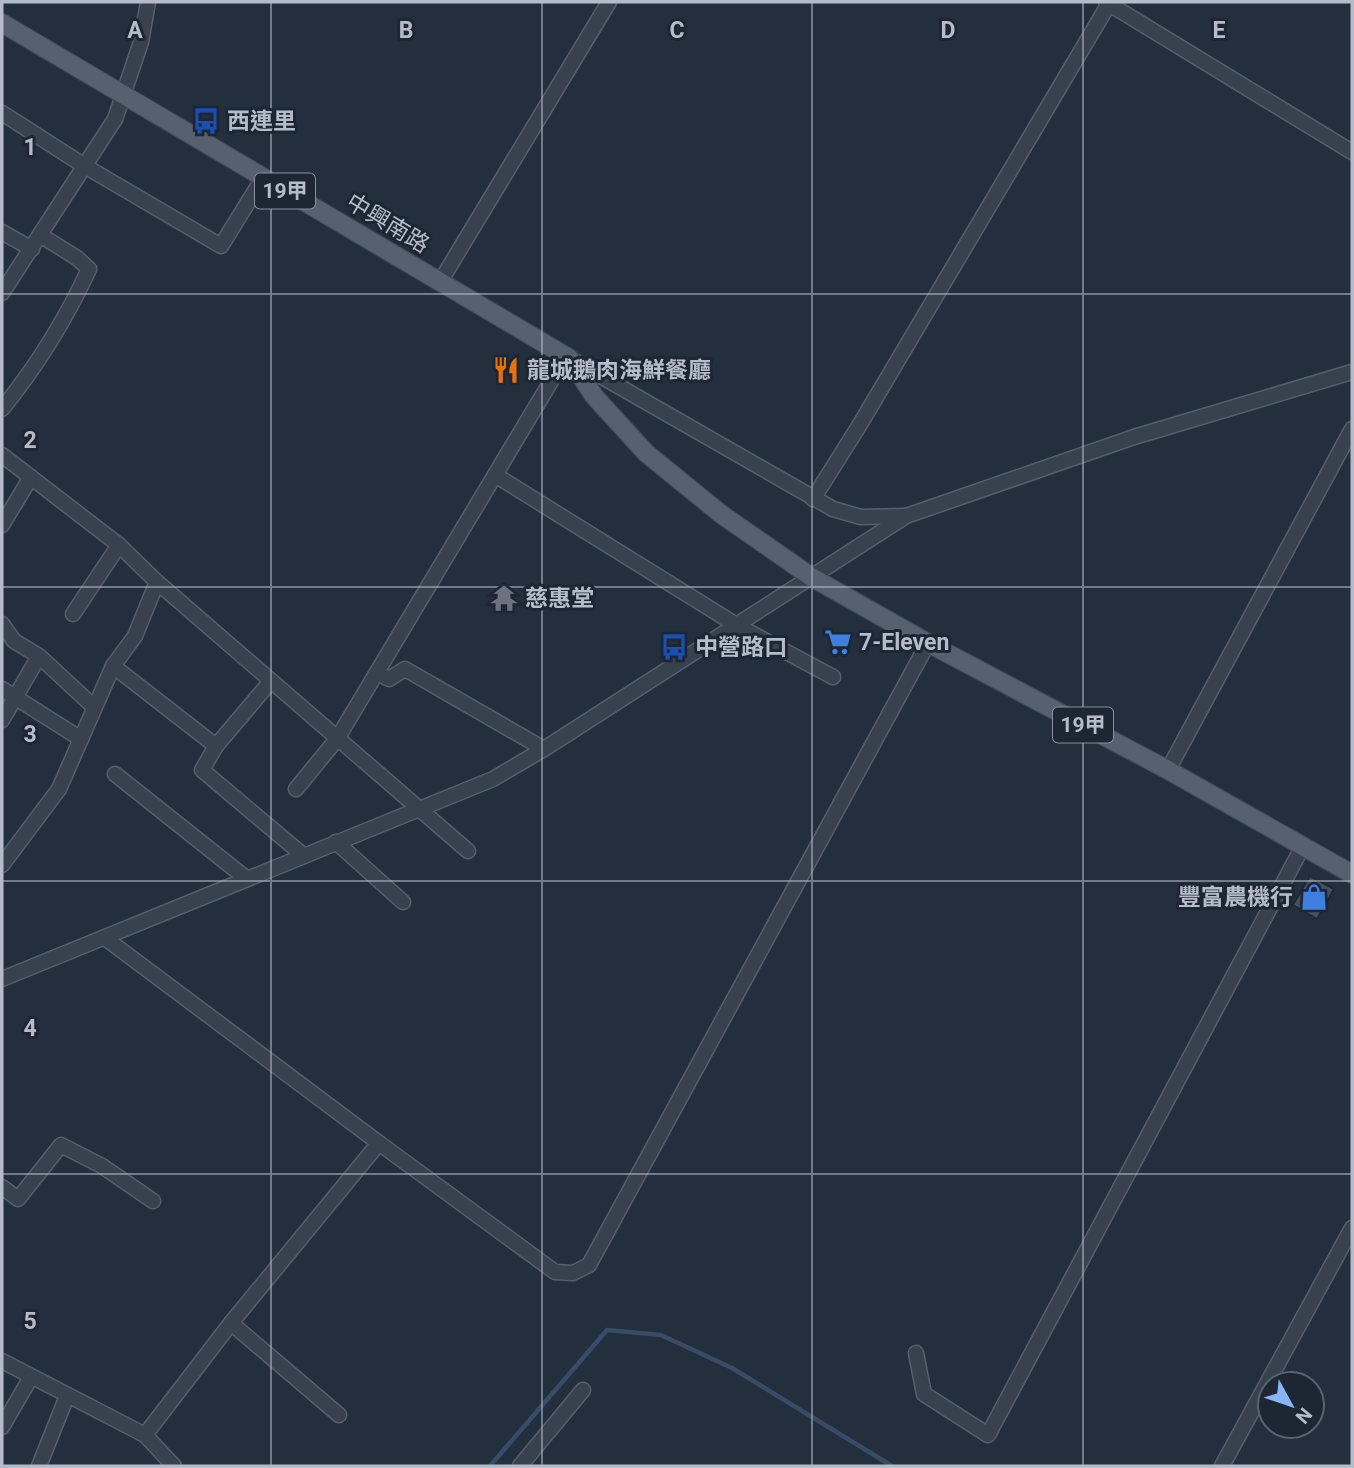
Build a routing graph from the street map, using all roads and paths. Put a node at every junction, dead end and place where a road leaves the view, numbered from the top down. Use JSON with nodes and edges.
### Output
{"nodes":[{"id":1,"x":148,"y":2,"type":"edge"},
{"id":2,"x":610,"y":2,"type":"edge"},
{"id":3,"x":1108,"y":2,"type":"edge"},
{"id":4,"x":2,"y":23,"type":"edge"},
{"id":5,"x":123,"y":95,"type":"junction"},
{"id":6,"x":2,"y":113,"type":"edge"},
{"id":7,"x":1352,"y":152,"type":"edge"},
{"id":8,"x":83,"y":165,"type":"junction"},
{"id":9,"x":263,"y":178,"type":"junction"},
{"id":10,"x":2,"y":232,"type":"edge"},
{"id":11,"x":40,"y":235,"type":"junction"},
{"id":12,"x":32,"y":249,"type":"junction"},
{"id":13,"x":440,"y":282,"type":"junction"},
{"id":14,"x":2,"y":293,"type":"edge"},
{"id":15,"x":566,"y":357,"type":"junction"},
{"id":16,"x":1352,"y":372,"type":"edge"},
{"id":17,"x":2,"y":409,"type":"edge"},
{"id":18,"x":1352,"y":429,"type":"edge"},
{"id":19,"x":2,"y":454,"type":"edge"},
{"id":20,"x":495,"y":475,"type":"junction"},
{"id":21,"x":31,"y":477,"type":"junction"},
{"id":22,"x":813,"y":499,"type":"junction"},
{"id":23,"x":906,"y":516,"type":"junction"},
{"id":24,"x":2,"y":525,"type":"edge"},
{"id":25,"x":119,"y":545,"type":"junction"},
{"id":26,"x":813,"y":578,"type":"junction"},
{"id":27,"x":157,"y":582,"type":"junction"},
{"id":28,"x":73,"y":614,"type":"dead end"},
{"id":29,"x":2,"y":624,"type":"edge"},
{"id":30,"x":738,"y":626,"type":"junction"},
{"id":31,"x":928,"y":643,"type":"junction"},
{"id":32,"x":39,"y":656,"type":"junction"},
{"id":33,"x":113,"y":666,"type":"junction"},
{"id":34,"x":377,"y":673,"type":"junction"},
{"id":35,"x":833,"y":677,"type":"dead end"},
{"id":36,"x":271,"y":681,"type":"junction"},
{"id":37,"x":8,"y":693,"type":"edge"},
{"id":38,"x":94,"y":707,"type":"junction"},
{"id":39,"x":2,"y":720,"type":"edge"},
{"id":40,"x":81,"y":739,"type":"junction"},
{"id":41,"x":337,"y":739,"type":"junction"},
{"id":42,"x":216,"y":746,"type":"junction"},
{"id":43,"x":544,"y":749,"type":"junction"},
{"id":44,"x":1168,"y":770,"type":"junction"},
{"id":45,"x":115,"y":774,"type":"dead end"},
{"id":46,"x":296,"y":789,"type":"dead end"},
{"id":47,"x":418,"y":809,"type":"junction"},
{"id":48,"x":336,"y":842,"type":"junction"},
{"id":49,"x":1303,"y":846,"type":"junction"},
{"id":50,"x":468,"y":851,"type":"dead end"},
{"id":51,"x":304,"y":856,"type":"junction"},
{"id":52,"x":2,"y":865,"type":"edge"},
{"id":53,"x":1352,"y":874,"type":"edge"},
{"id":54,"x":247,"y":879,"type":"junction"},
{"id":55,"x":403,"y":902,"type":"dead end"},
{"id":56,"x":105,"y":938,"type":"junction"},
{"id":57,"x":2,"y":979,"type":"edge"},
{"id":58,"x":379,"y":1143,"type":"junction"},
{"id":59,"x":2,"y":1187,"type":"edge"},
{"id":60,"x":153,"y":1202,"type":"dead end"},
{"id":61,"x":1352,"y":1228,"type":"edge"},
{"id":62,"x":231,"y":1323,"type":"junction"},
{"id":63,"x":916,"y":1353,"type":"dead end"},
{"id":64,"x":2,"y":1361,"type":"edge"},
{"id":65,"x":31,"y":1377,"type":"junction"},
{"id":66,"x":583,"y":1390,"type":"dead end"},
{"id":67,"x":67,"y":1396,"type":"junction"},
{"id":68,"x":339,"y":1415,"type":"dead end"},
{"id":69,"x":2,"y":1427,"type":"edge"},
{"id":70,"x":145,"y":1435,"type":"junction"},
{"id":71,"x":39,"y":1466,"type":"edge"},
{"id":72,"x":173,"y":1466,"type":"edge"},
{"id":73,"x":520,"y":1466,"type":"edge"},
{"id":74,"x":1222,"y":1466,"type":"edge"}],
"edges":[{"from":1,"to":5,"type":"street"},
{"from":2,"to":13,"type":"street"},
{"from":3,"to":7,"type":"street"},
{"from":3,"to":22,"type":"street"},
{"from":4,"to":5,"type":"main road","name":"中興南路","number":"19甲"},
{"from":5,"to":8,"type":"street"},
{"from":5,"to":9,"type":"main road","name":"中興南路","number":"19甲"},
{"from":6,"to":8,"type":"street"},
{"from":8,"to":9,"type":"street"},
{"from":8,"to":11,"type":"street"},
{"from":9,"to":13,"type":"main road","name":"中興南路","number":"19甲"},
{"from":10,"to":12,"type":"street"},
{"from":11,"to":12,"type":"street"},
{"from":11,"to":17,"type":"street"},
{"from":12,"to":14,"type":"street"},
{"from":13,"to":15,"type":"main road","name":"中興南路","number":"19甲"},
{"from":15,"to":20,"type":"street"},
{"from":15,"to":22,"type":"street"},
{"from":15,"to":26,"type":"main road","number":"19甲"},
{"from":16,"to":23,"type":"street"},
{"from":18,"to":44,"type":"street"},
{"from":19,"to":21,"type":"street"},
{"from":20,"to":30,"type":"street"},
{"from":20,"to":34,"type":"street"},
{"from":21,"to":24,"type":"street"},
{"from":21,"to":25,"type":"street"},
{"from":22,"to":23,"type":"street"},
{"from":23,"to":26,"type":"street"},
{"from":25,"to":27,"type":"street"},
{"from":25,"to":28,"type":"street"},
{"from":26,"to":30,"type":"street"},
{"from":26,"to":31,"type":"main road","number":"19甲"},
{"from":27,"to":33,"type":"street"},
{"from":27,"to":36,"type":"street"},
{"from":29,"to":32,"type":"street"},
{"from":30,"to":35,"type":"street"},
{"from":30,"to":43,"type":"street"},
{"from":31,"to":44,"type":"main road","number":"19甲"},
{"from":31,"to":58,"type":"street"},
{"from":32,"to":37,"type":"street"},
{"from":32,"to":38,"type":"street"},
{"from":33,"to":38,"type":"street"},
{"from":33,"to":42,"type":"street"},
{"from":34,"to":41,"type":"street"},
{"from":34,"to":43,"type":"street"},
{"from":36,"to":41,"type":"street"},
{"from":36,"to":42,"type":"street"},
{"from":37,"to":39,"type":"street"},
{"from":37,"to":40,"type":"street"},
{"from":38,"to":40,"type":"street"},
{"from":40,"to":52,"type":"street"},
{"from":41,"to":46,"type":"street"},
{"from":41,"to":47,"type":"street"},
{"from":42,"to":51,"type":"street"},
{"from":43,"to":47,"type":"street"},
{"from":44,"to":49,"type":"main road","number":"19甲"},
{"from":45,"to":54,"type":"street"},
{"from":47,"to":48,"type":"street"},
{"from":47,"to":50,"type":"street"},
{"from":48,"to":51,"type":"street"},
{"from":48,"to":55,"type":"street"},
{"from":49,"to":53,"type":"main road","number":"19甲"},
{"from":49,"to":63,"type":"street"},
{"from":51,"to":54,"type":"street"},
{"from":54,"to":56,"type":"street"},
{"from":56,"to":57,"type":"street"},
{"from":56,"to":58,"type":"street"},
{"from":58,"to":62,"type":"street"},
{"from":59,"to":60,"type":"street"},
{"from":61,"to":74,"type":"street"},
{"from":62,"to":68,"type":"street"},
{"from":62,"to":70,"type":"street"},
{"from":64,"to":65,"type":"street"},
{"from":65,"to":67,"type":"street"},
{"from":65,"to":69,"type":"street"},
{"from":66,"to":73,"type":"street"},
{"from":67,"to":70,"type":"street"},
{"from":67,"to":71,"type":"street"},
{"from":70,"to":72,"type":"street"}]}
